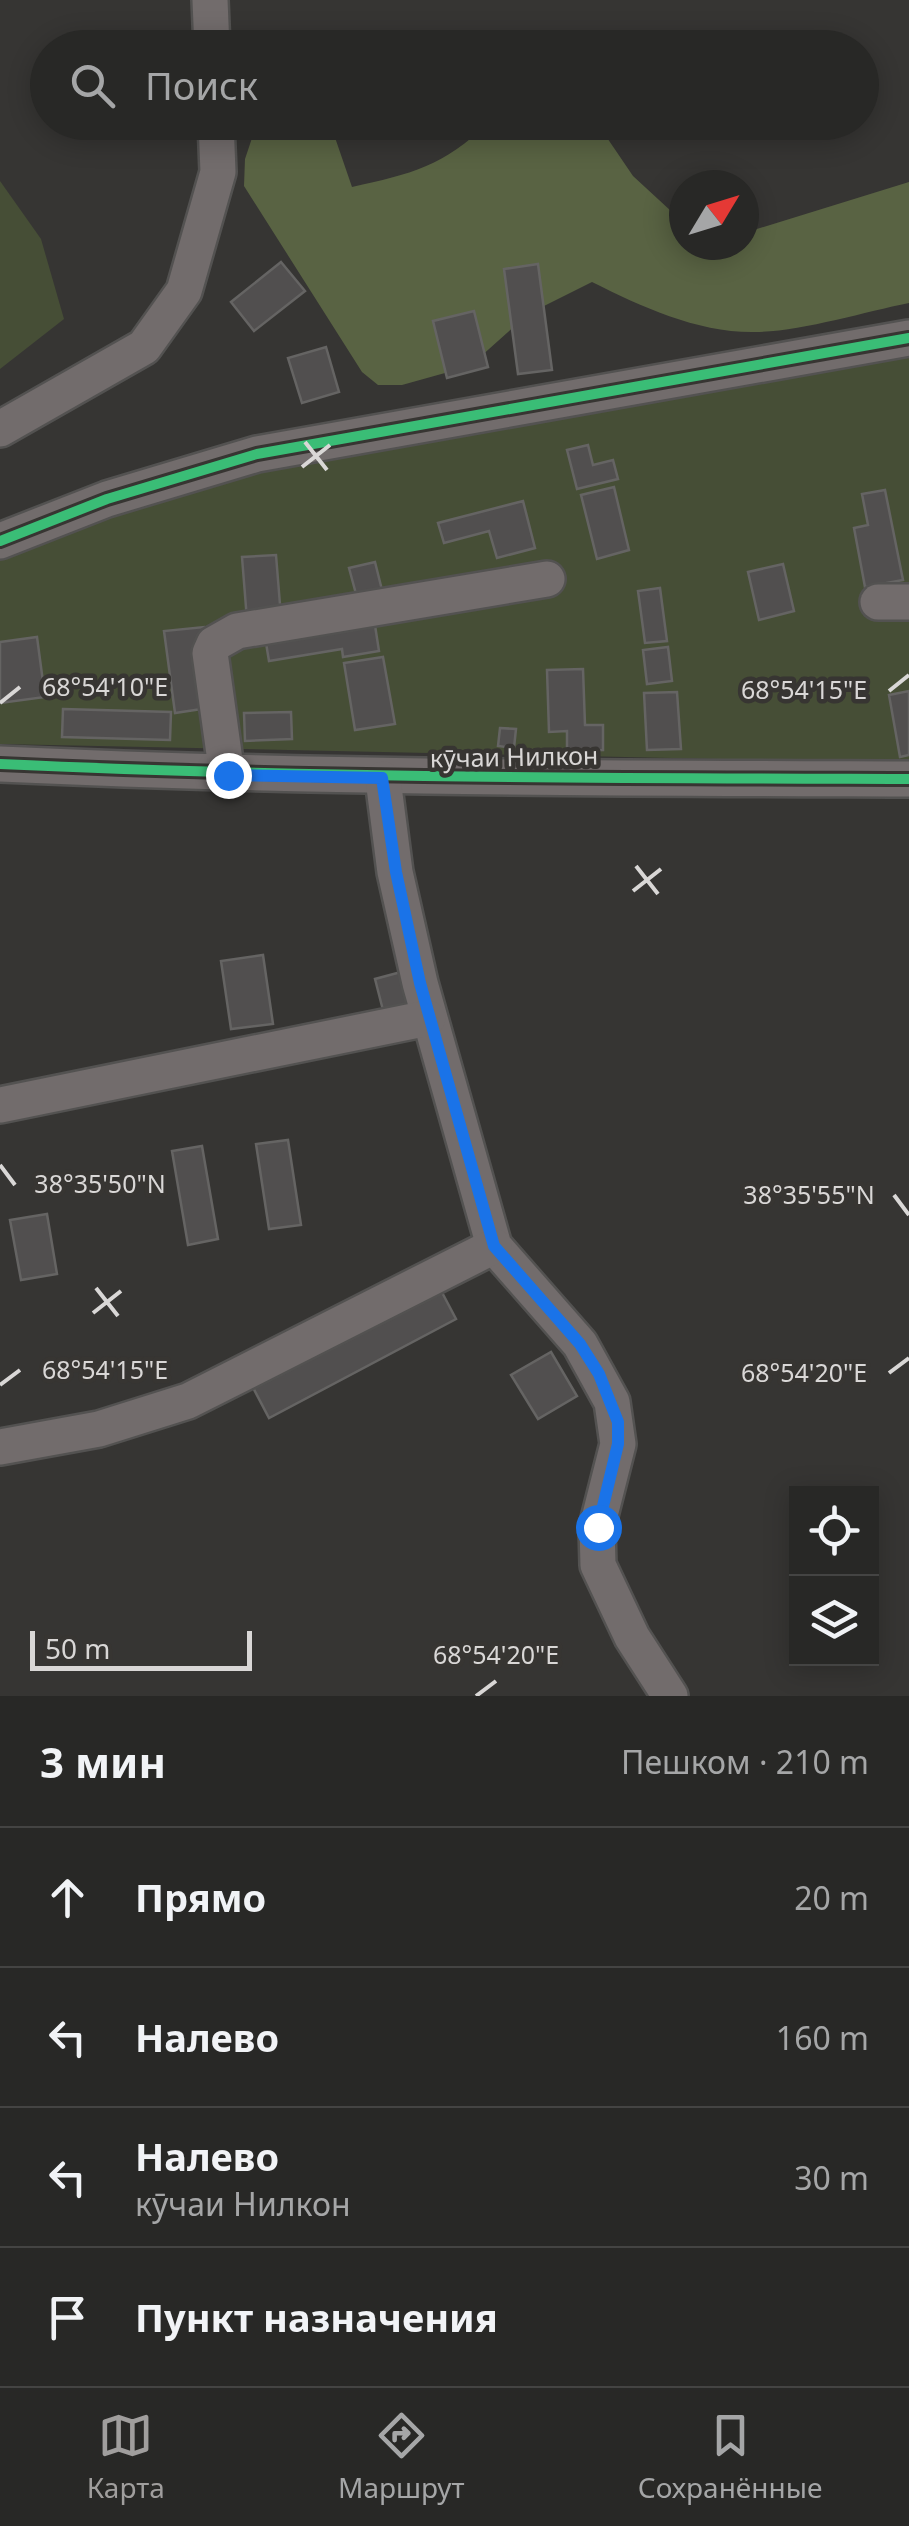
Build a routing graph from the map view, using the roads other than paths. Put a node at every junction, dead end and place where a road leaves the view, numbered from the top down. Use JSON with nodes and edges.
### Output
{"nodes":[{"id":1,"x":210,"y":0,"type":"edge"},
{"id":2,"x":211,"y":30,"type":"edge"},
{"id":3,"x":217,"y":140,"type":"edge"},
{"id":4,"x":909,"y":338,"type":"edge"},
{"id":5,"x":2,"y":424,"type":"edge"},
{"id":6,"x":0,"y":541,"type":"edge"},
{"id":7,"x":547,"y":579,"type":"dead end"},
{"id":8,"x":0,"y":764,"type":"edge"},
{"id":9,"x":228,"y":775,"type":"junction"},
{"id":10,"x":382,"y":778,"type":"junction"},
{"id":11,"x":909,"y":779,"type":"edge"},
{"id":12,"x":428,"y":1018,"type":"junction"},
{"id":13,"x":0,"y":1105,"type":"edge"},
{"id":14,"x":494,"y":1246,"type":"junction"},
{"id":15,"x":0,"y":1448,"type":"edge"},
{"id":16,"x":670,"y":1696,"type":"edge"}],
"edges":[{"from":1,"to":2,"type":"street"},
{"from":3,"to":5,"type":"street"},
{"from":4,"to":6,"type":"street"},
{"from":7,"to":9,"type":"street"},
{"from":8,"to":9,"type":"street","name":"кӯчаи Нилкон"},
{"from":9,"to":10,"type":"street","name":"кӯчаи Нилкон"},
{"from":10,"to":11,"type":"street","name":"кӯчаи Нилкон"},
{"from":10,"to":12,"type":"street"},
{"from":12,"to":13,"type":"street"},
{"from":12,"to":14,"type":"street"},
{"from":14,"to":15,"type":"street"},
{"from":14,"to":16,"type":"street"}]}
